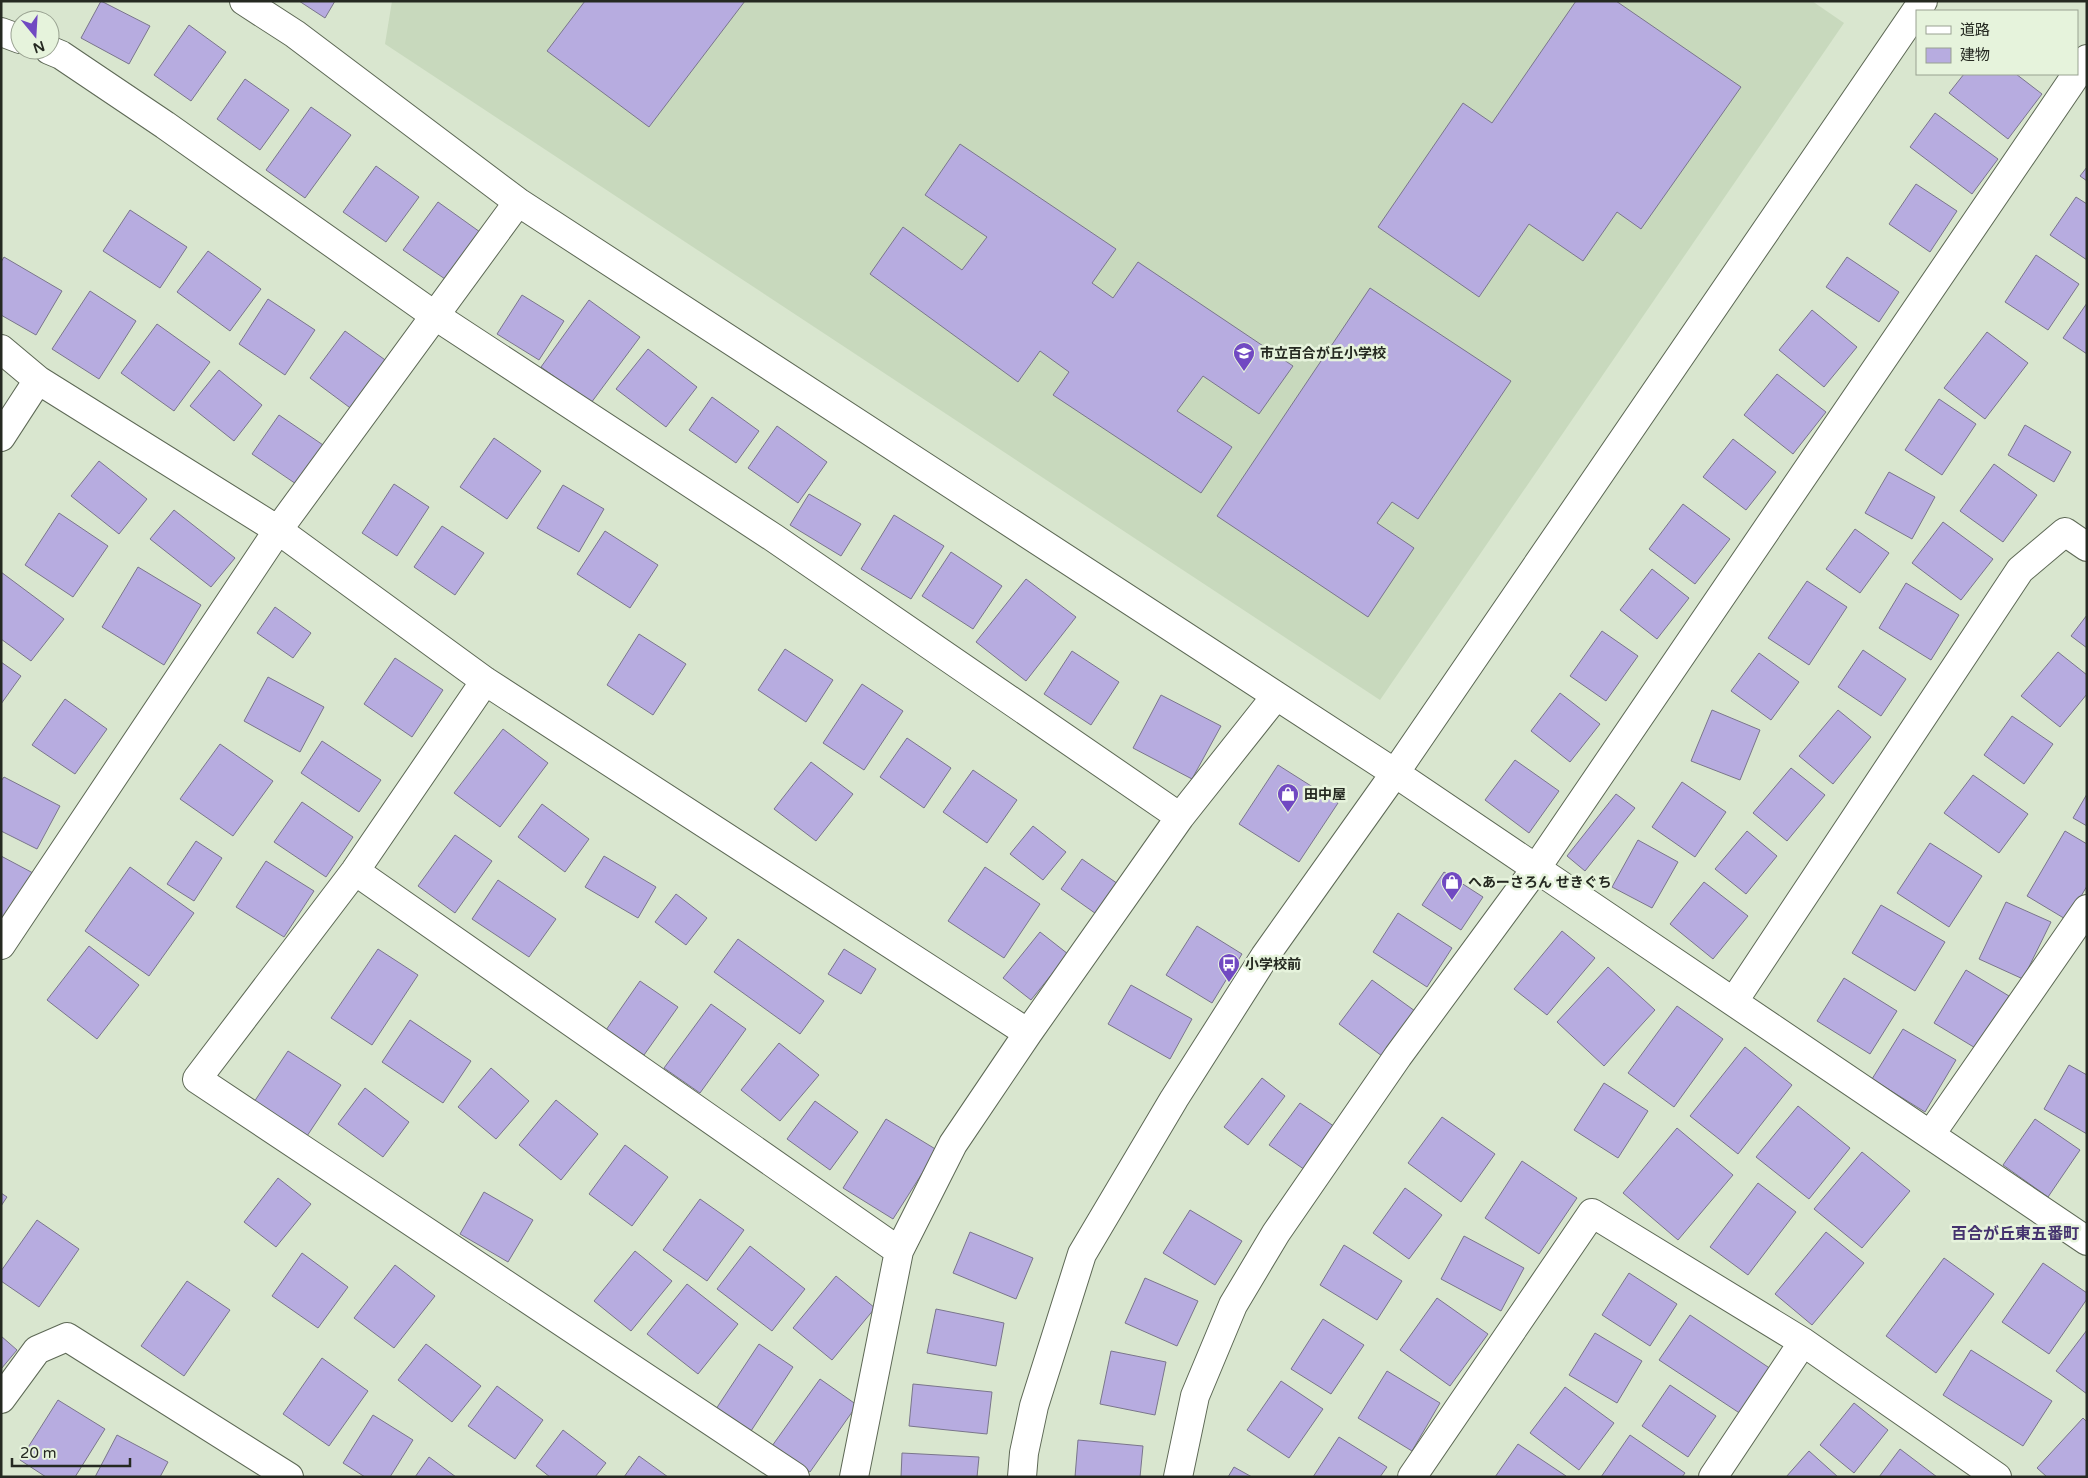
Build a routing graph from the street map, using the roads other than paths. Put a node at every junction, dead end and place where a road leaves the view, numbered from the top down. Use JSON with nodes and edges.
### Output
{"nodes":[{"id":1,"x":244,"y":1,"type":"edge"},
{"id":2,"x":1916,"y":11,"type":"edge"},
{"id":3,"x":60,"y":55,"type":"edge"},
{"id":4,"x":2087,"y":59,"type":"edge"},
{"id":5,"x":2078,"y":72,"type":"edge"},
{"id":6,"x":2076,"y":75,"type":"edge"},
{"id":7,"x":518,"y":202,"type":"junction"},
{"id":8,"x":434,"y":315,"type":"junction"},
{"id":9,"x":1,"y":349,"type":"edge"},
{"id":10,"x":38,"y":380,"type":"junction"},
{"id":11,"x":1,"y":437,"type":"edge"},
{"id":12,"x":278,"y":530,"type":"junction"},
{"id":13,"x":2087,"y":546,"type":"edge"},
{"id":14,"x":485,"y":681,"type":"junction"},
{"id":15,"x":1276,"y":696,"type":"junction"},
{"id":16,"x":1396,"y":773,"type":"junction"},
{"id":17,"x":1180,"y":817,"type":"junction"},
{"id":18,"x":1537,"y":867,"type":"junction"},
{"id":19,"x":355,"y":871,"type":"junction"},
{"id":20,"x":2087,"y":909,"type":"edge"},
{"id":21,"x":1,"y":944,"type":"edge"},
{"id":22,"x":1734,"y":1000,"type":"junction"},
{"id":23,"x":1028,"y":1033,"type":"junction"},
{"id":24,"x":1931,"y":1134,"type":"junction"},
{"id":25,"x":2087,"y":1241,"type":"edge"},
{"id":26,"x":899,"y":1251,"type":"junction"},
{"id":27,"x":1803,"y":1342,"type":"junction"},
{"id":28,"x":1,"y":1399,"type":"edge"},
{"id":29,"x":289,"y":1477,"type":"edge"},
{"id":30,"x":795,"y":1477,"type":"edge"},
{"id":31,"x":854,"y":1477,"type":"edge"},
{"id":32,"x":1022,"y":1477,"type":"edge"},
{"id":33,"x":1178,"y":1477,"type":"edge"},
{"id":34,"x":1412,"y":1477,"type":"edge"},
{"id":35,"x":1713,"y":1477,"type":"edge"},
{"id":36,"x":1997,"y":1477,"type":"edge"}],
"edges":[{"from":1,"to":7,"type":"street"},
{"from":2,"to":16,"type":"street"},
{"from":3,"to":8,"type":"street"},
{"from":4,"to":5,"type":"street"},
{"from":6,"to":18,"type":"street"},
{"from":7,"to":8,"type":"street"},
{"from":7,"to":15,"type":"street"},
{"from":8,"to":12,"type":"street"},
{"from":8,"to":17,"type":"street"},
{"from":9,"to":10,"type":"street"},
{"from":10,"to":11,"type":"street"},
{"from":10,"to":12,"type":"street"},
{"from":12,"to":14,"type":"street"},
{"from":12,"to":21,"type":"street"},
{"from":13,"to":22,"type":"street"},
{"from":14,"to":19,"type":"street"},
{"from":14,"to":23,"type":"street"},
{"from":15,"to":16,"type":"street"},
{"from":15,"to":17,"type":"street"},
{"from":16,"to":18,"type":"street"},
{"from":16,"to":32,"type":"street"},
{"from":17,"to":23,"type":"street"},
{"from":18,"to":22,"type":"street"},
{"from":18,"to":33,"type":"street"},
{"from":19,"to":26,"type":"street"},
{"from":19,"to":30,"type":"street"},
{"from":20,"to":24,"type":"street"},
{"from":22,"to":24,"type":"street"},
{"from":23,"to":26,"type":"street"},
{"from":24,"to":25,"type":"street"},
{"from":26,"to":31,"type":"street"},
{"from":27,"to":34,"type":"street"},
{"from":27,"to":35,"type":"street"},
{"from":27,"to":36,"type":"street"},
{"from":28,"to":29,"type":"street"}]}
